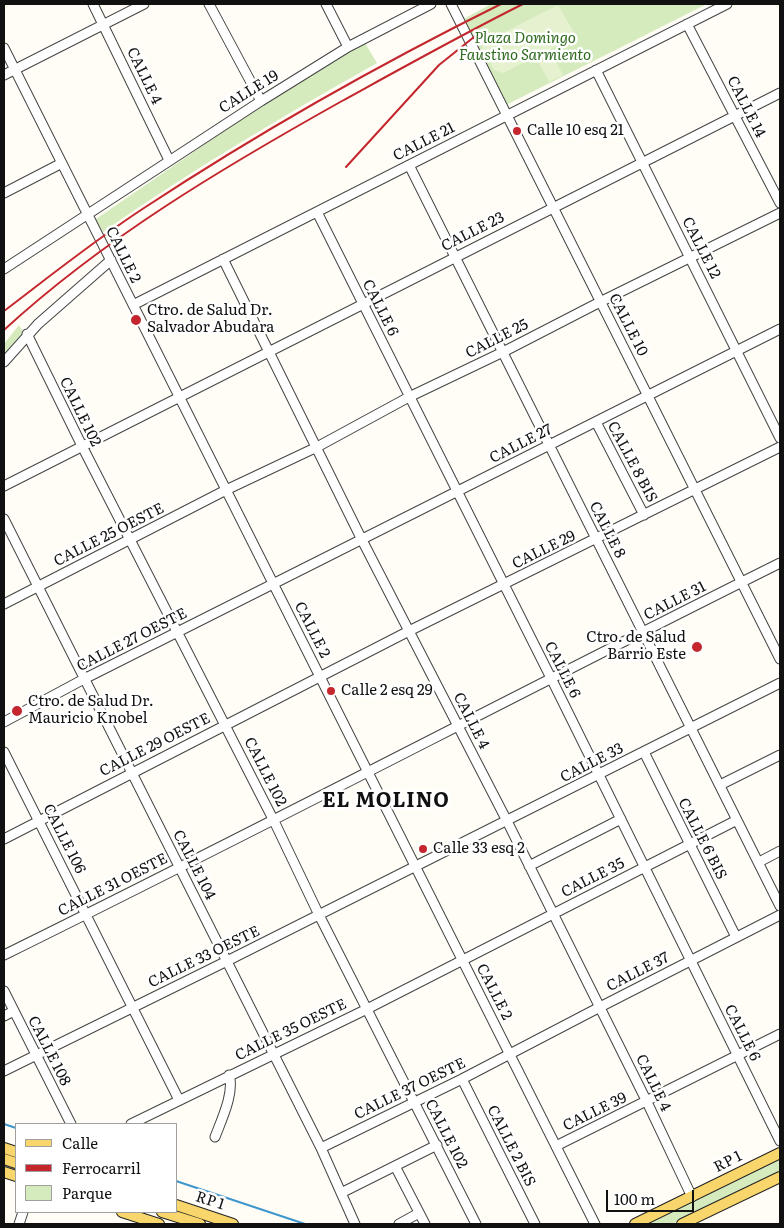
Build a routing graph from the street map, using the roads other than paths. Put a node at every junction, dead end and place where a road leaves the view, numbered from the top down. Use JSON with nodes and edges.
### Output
{"nodes":[{"id":1,"x":93,"y":4,"type":"edge"},
{"id":2,"x":144,"y":4,"type":"edge"},
{"id":3,"x":209,"y":4,"type":"edge"},
{"id":4,"x":326,"y":4,"type":"edge"},
{"id":5,"x":431,"y":4,"type":"edge"},
{"id":6,"x":451,"y":4,"type":"edge"},
{"id":7,"x":727,"y":4,"type":"edge"},
{"id":8,"x":104,"y":24,"type":"junction"},
{"id":9,"x":688,"y":24,"type":"junction"},
{"id":10,"x":348,"y":47,"type":"junction"},
{"id":11,"x":4,"y":48,"type":"edge"},
{"id":12,"x":14,"y":69,"type":"junction"},
{"id":13,"x":596,"y":70,"type":"junction"},
{"id":14,"x":4,"y":75,"type":"edge"},
{"id":15,"x":780,"y":93,"type":"edge"},
{"id":16,"x":261,"y":101,"type":"junction"},
{"id":17,"x":507,"y":116,"type":"junction"},
{"id":18,"x":736,"y":116,"type":"junction"},
{"id":19,"x":169,"y":160,"type":"junction"},
{"id":20,"x":642,"y":162,"type":"junction"},
{"id":21,"x":62,"y":163,"type":"junction"},
{"id":22,"x":409,"y":165,"type":"junction"},
{"id":23,"x":4,"y":193,"type":"edge"},
{"id":24,"x":780,"y":203,"type":"edge"},
{"id":25,"x":553,"y":208,"type":"junction"},
{"id":26,"x":317,"y":212,"type":"junction"},
{"id":27,"x":88,"y":213,"type":"junction"},
{"id":28,"x":780,"y":214,"type":"edge"},
{"id":29,"x":455,"y":257,"type":"junction"},
{"id":30,"x":690,"y":258,"type":"junction"},
{"id":31,"x":223,"y":259,"type":"junction"},
{"id":32,"x":111,"y":260,"type":"junction"},
{"id":33,"x":4,"y":269,"type":"edge"},
{"id":34,"x":600,"y":302,"type":"junction"},
{"id":35,"x":362,"y":304,"type":"junction"},
{"id":36,"x":133,"y":305,"type":"junction"},
{"id":37,"x":780,"y":328,"type":"edge"},
{"id":38,"x":27,"y":334,"type":"junction"},
{"id":39,"x":737,"y":351,"type":"junction"},
{"id":40,"x":267,"y":352,"type":"junction"},
{"id":41,"x":503,"y":352,"type":"junction"},
{"id":42,"x":4,"y":362,"type":"edge"},
{"id":43,"x":179,"y":396,"type":"junction"},
{"id":44,"x":648,"y":396,"type":"junction"},
{"id":45,"x":409,"y":397,"type":"junction"},
{"id":46,"x":596,"y":422,"type":"junction"},
{"id":47,"x":780,"y":438,"type":"edge"},
{"id":48,"x":549,"y":445,"type":"junction"},
{"id":49,"x":82,"y":446,"type":"junction"},
{"id":50,"x":317,"y":447,"type":"junction"},
{"id":51,"x":780,"y":447,"type":"edge"},
{"id":52,"x":4,"y":486,"type":"edge"},
{"id":53,"x":226,"y":490,"type":"junction"},
{"id":54,"x":695,"y":490,"type":"junction"},
{"id":55,"x":457,"y":491,"type":"junction"},
{"id":56,"x":644,"y":515,"type":"junction"},
{"id":57,"x":4,"y":520,"type":"edge"},
{"id":58,"x":596,"y":539,"type":"junction"},
{"id":59,"x":130,"y":540,"type":"junction"},
{"id":60,"x":362,"y":540,"type":"junction"},
{"id":61,"x":780,"y":564,"type":"edge"},
{"id":62,"x":742,"y":582,"type":"junction"},
{"id":63,"x":273,"y":584,"type":"junction"},
{"id":64,"x":504,"y":584,"type":"junction"},
{"id":65,"x":39,"y":587,"type":"junction"},
{"id":66,"x":4,"y":604,"type":"edge"},
{"id":67,"x":178,"y":632,"type":"junction"},
{"id":68,"x":409,"y":632,"type":"junction"},
{"id":69,"x":644,"y":633,"type":"junction"},
{"id":70,"x":780,"y":659,"type":"edge"},
{"id":71,"x":320,"y":677,"type":"junction"},
{"id":72,"x":551,"y":678,"type":"junction"},
{"id":73,"x":84,"y":680,"type":"junction"},
{"id":74,"x":780,"y":683,"type":"edge"},
{"id":75,"x":4,"y":722,"type":"edge"},
{"id":76,"x":226,"y":725,"type":"junction"},
{"id":77,"x":458,"y":725,"type":"junction"},
{"id":78,"x":692,"y":728,"type":"junction"},
{"id":79,"x":4,"y":752,"type":"edge"},
{"id":80,"x":644,"y":752,"type":"junction"},
{"id":81,"x":780,"y":757,"type":"edge"},
{"id":82,"x":133,"y":772,"type":"junction"},
{"id":83,"x":368,"y":772,"type":"junction"},
{"id":84,"x":599,"y":774,"type":"junction"},
{"id":85,"x":720,"y":785,"type":"junction"},
{"id":86,"x":621,"y":819,"type":"junction"},
{"id":87,"x":737,"y":820,"type":"junction"},
{"id":88,"x":40,"y":821,"type":"junction"},
{"id":89,"x":274,"y":821,"type":"junction"},
{"id":90,"x":507,"y":821,"type":"junction"},
{"id":91,"x":4,"y":840,"type":"edge"},
{"id":92,"x":690,"y":844,"type":"junction"},
{"id":93,"x":780,"y":851,"type":"edge"},
{"id":94,"x":758,"y":862,"type":"junction"},
{"id":95,"x":529,"y":866,"type":"junction"},
{"id":96,"x":180,"y":867,"type":"junction"},
{"id":97,"x":415,"y":867,"type":"junction"},
{"id":98,"x":645,"y":867,"type":"junction"},
{"id":99,"x":780,"y":906,"type":"edge"},
{"id":100,"x":86,"y":914,"type":"junction"},
{"id":101,"x":319,"y":915,"type":"junction"},
{"id":102,"x":553,"y":915,"type":"junction"},
{"id":103,"x":780,"y":915,"type":"edge"},
{"id":104,"x":736,"y":938,"type":"junction"},
{"id":105,"x":4,"y":955,"type":"edge"},
{"id":106,"x":462,"y":960,"type":"junction"},
{"id":107,"x":227,"y":961,"type":"junction"},
{"id":108,"x":691,"y":961,"type":"junction"},
{"id":109,"x":4,"y":990,"type":"edge"},
{"id":110,"x":600,"y":1007,"type":"junction"},
{"id":111,"x":131,"y":1008,"type":"junction"},
{"id":112,"x":367,"y":1009,"type":"junction"},
{"id":113,"x":14,"y":1011,"type":"junction"},
{"id":114,"x":4,"y":1016,"type":"edge"},
{"id":115,"x":780,"y":1034,"type":"edge"},
{"id":116,"x":36,"y":1054,"type":"junction"},
{"id":117,"x":510,"y":1054,"type":"junction"},
{"id":118,"x":275,"y":1055,"type":"junction"},
{"id":119,"x":738,"y":1055,"type":"junction"},
{"id":120,"x":4,"y":1070,"type":"edge"},
{"id":121,"x":229,"y":1076,"type":"junction"},
{"id":122,"x":462,"y":1079,"type":"junction"},
{"id":123,"x":178,"y":1100,"type":"junction"},
{"id":124,"x":415,"y":1102,"type":"junction"},
{"id":125,"x":646,"y":1102,"type":"junction"},
{"id":126,"x":70,"y":1123,"type":"edge"},
{"id":127,"x":133,"y":1123,"type":"edge"},
{"id":128,"x":215,"y":1137,"type":"dead end"},
{"id":129,"x":780,"y":1141,"type":"edge"},
{"id":130,"x":437,"y":1145,"type":"junction"},
{"id":131,"x":556,"y":1146,"type":"junction"},
{"id":132,"x":322,"y":1148,"type":"junction"},
{"id":133,"x":780,"y":1153,"type":"edge"},
{"id":134,"x":395,"y":1166,"type":"junction"},
{"id":135,"x":780,"y":1177,"type":"edge"},
{"id":136,"x":342,"y":1193,"type":"junction"},
{"id":137,"x":692,"y":1197,"type":"junction"},
{"id":138,"x":178,"y":1206,"type":"edge"},
{"id":139,"x":125,"y":1213,"type":"edge"},
{"id":140,"x":165,"y":1213,"type":"edge"},
{"id":141,"x":419,"y":1213,"type":"junction"},
{"id":142,"x":159,"y":1224,"type":"edge"},
{"id":143,"x":200,"y":1224,"type":"edge"},
{"id":144,"x":234,"y":1224,"type":"edge"},
{"id":145,"x":355,"y":1224,"type":"edge"},
{"id":146,"x":399,"y":1224,"type":"edge"},
{"id":147,"x":425,"y":1224,"type":"edge"},
{"id":148,"x":476,"y":1224,"type":"edge"},
{"id":149,"x":535,"y":1224,"type":"edge"},
{"id":150,"x":595,"y":1224,"type":"edge"},
{"id":151,"x":635,"y":1224,"type":"edge"},
{"id":152,"x":682,"y":1224,"type":"edge"}],
"edges":[{"from":1,"to":8,"type":"street","name":"CALLE 4"},
{"from":2,"to":8,"type":"street"},
{"from":3,"to":16,"type":"street"},
{"from":4,"to":10,"type":"street"},
{"from":5,"to":10,"type":"street","name":"CALLE 19"},
{"from":6,"to":17,"type":"street","name":"CALLE 10"},
{"from":7,"to":9,"type":"street","name":"CALLE 21"},
{"from":8,"to":12,"type":"street"},
{"from":8,"to":19,"type":"street","name":"CALLE 4"},
{"from":9,"to":13,"type":"street","name":"CALLE 21"},
{"from":9,"to":18,"type":"street","name":"CALLE 14"},
{"from":10,"to":16,"type":"street","name":"CALLE 19"},
{"from":11,"to":12,"type":"street","name":"CALLE 2"},
{"from":12,"to":14,"type":"street"},
{"from":12,"to":21,"type":"street","name":"CALLE 2"},
{"from":13,"to":17,"type":"street","name":"CALLE 21"},
{"from":13,"to":20,"type":"street","name":"CALLE 12"},
{"from":15,"to":18,"type":"street","name":"CALLE 23"},
{"from":16,"to":19,"type":"street","name":"CALLE 19"},
{"from":17,"to":22,"type":"street","name":"CALLE 21"},
{"from":17,"to":25,"type":"street","name":"CALLE 10"},
{"from":18,"to":20,"type":"street","name":"CALLE 23"},
{"from":18,"to":24,"type":"street","name":"CALLE 14"},
{"from":19,"to":27,"type":"street","name":"CALLE 19"},
{"from":20,"to":25,"type":"street","name":"CALLE 23"},
{"from":20,"to":30,"type":"street","name":"CALLE 12"},
{"from":21,"to":23,"type":"street"},
{"from":21,"to":27,"type":"street","name":"CALLE 2"},
{"from":22,"to":26,"type":"street","name":"CALLE 21"},
{"from":22,"to":29,"type":"street","name":"CALLE 8"},
{"from":25,"to":29,"type":"street","name":"CALLE 23"},
{"from":25,"to":34,"type":"street","name":"CALLE 10"},
{"from":26,"to":31,"type":"street","name":"CALLE 21"},
{"from":26,"to":35,"type":"street","name":"CALLE 6"},
{"from":27,"to":32,"type":"street","name":"CALLE 2"},
{"from":27,"to":33,"type":"street","name":"CALLE 19"},
{"from":28,"to":30,"type":"street","name":"CALLE 25"},
{"from":29,"to":35,"type":"street","name":"CALLE 23"},
{"from":29,"to":41,"type":"street","name":"CALLE 8"},
{"from":30,"to":34,"type":"street","name":"CALLE 25"},
{"from":30,"to":39,"type":"street","name":"CALLE 12"},
{"from":31,"to":36,"type":"street","name":"CALLE 21"},
{"from":31,"to":40,"type":"street","name":"CALLE 4"},
{"from":32,"to":36,"type":"street","name":"CALLE 2"},
{"from":32,"to":38,"type":"street"},
{"from":34,"to":41,"type":"street","name":"CALLE 25"},
{"from":34,"to":44,"type":"street","name":"CALLE 10"},
{"from":35,"to":40,"type":"street","name":"CALLE 23"},
{"from":35,"to":45,"type":"street","name":"CALLE 6"},
{"from":36,"to":43,"type":"street","name":"CALLE 2"},
{"from":37,"to":39,"type":"street","name":"CALLE 27"},
{"from":38,"to":42,"type":"street"},
{"from":38,"to":49,"type":"street","name":"CALLE 102"},
{"from":39,"to":44,"type":"street","name":"CALLE 27"},
{"from":39,"to":47,"type":"street","name":"CALLE 12"},
{"from":40,"to":43,"type":"street","name":"CALLE 23"},
{"from":40,"to":50,"type":"street","name":"CALLE 4"},
{"from":41,"to":45,"type":"street","name":"CALLE 25"},
{"from":41,"to":48,"type":"street","name":"CALLE 8"},
{"from":43,"to":49,"type":"street","name":"CALLE 23"},
{"from":43,"to":53,"type":"street","name":"CALLE 2"},
{"from":44,"to":46,"type":"street","name":"CALLE 27"},
{"from":44,"to":54,"type":"street","name":"CALLE 10"},
{"from":45,"to":50,"type":"street","name":"CALLE 25"},
{"from":45,"to":55,"type":"street","name":"CALLE 6"},
{"from":46,"to":48,"type":"street","name":"CALLE 27"},
{"from":46,"to":56,"type":"street","name":"CALLE 8 BIS"},
{"from":48,"to":55,"type":"street","name":"CALLE 27"},
{"from":48,"to":58,"type":"street","name":"CALLE 8"},
{"from":49,"to":52,"type":"street","name":"CALLE 23"},
{"from":49,"to":59,"type":"street","name":"CALLE 102"},
{"from":50,"to":53,"type":"street","name":"CALLE 25"},
{"from":50,"to":60,"type":"street","name":"CALLE 4"},
{"from":51,"to":54,"type":"street","name":"CALLE 29"},
{"from":53,"to":59,"type":"street","name":"CALLE 25 OESTE"},
{"from":53,"to":63,"type":"street","name":"CALLE 2"},
{"from":54,"to":56,"type":"street","name":"CALLE 29"},
{"from":54,"to":62,"type":"street","name":"CALLE 10"},
{"from":55,"to":60,"type":"street","name":"CALLE 27"},
{"from":55,"to":64,"type":"street","name":"CALLE 6"},
{"from":56,"to":58,"type":"street","name":"CALLE 29"},
{"from":57,"to":65,"type":"street","name":"CALLE 104"},
{"from":58,"to":64,"type":"street","name":"CALLE 29"},
{"from":58,"to":69,"type":"street","name":"CALLE 8"},
{"from":59,"to":65,"type":"street","name":"CALLE 25 OESTE"},
{"from":59,"to":67,"type":"street","name":"CALLE 102"},
{"from":60,"to":63,"type":"street","name":"CALLE 27"},
{"from":60,"to":68,"type":"street","name":"CALLE 4"},
{"from":61,"to":62,"type":"street","name":"CALLE 31"},
{"from":62,"to":69,"type":"street","name":"CALLE 31"},
{"from":62,"to":70,"type":"street","name":"CALLE 10"},
{"from":63,"to":67,"type":"street","name":"CALLE 27 OESTE"},
{"from":63,"to":71,"type":"street","name":"CALLE 2"},
{"from":64,"to":68,"type":"street","name":"CALLE 29"},
{"from":64,"to":72,"type":"street","name":"CALLE 6"},
{"from":65,"to":66,"type":"street","name":"CALLE 25 OESTE"},
{"from":65,"to":73,"type":"street","name":"CALLE 104"},
{"from":67,"to":73,"type":"street","name":"CALLE 27 OESTE"},
{"from":67,"to":76,"type":"street","name":"CALLE 102"},
{"from":68,"to":71,"type":"street","name":"CALLE 29"},
{"from":68,"to":77,"type":"street","name":"CALLE 4"},
{"from":69,"to":72,"type":"street","name":"CALLE 31"},
{"from":69,"to":78,"type":"street","name":"CALLE 8"},
{"from":71,"to":76,"type":"street","name":"CALLE 29 OESTE"},
{"from":71,"to":83,"type":"street","name":"CALLE 2"},
{"from":72,"to":77,"type":"street","name":"CALLE 31"},
{"from":72,"to":84,"type":"street","name":"CALLE 6"},
{"from":73,"to":75,"type":"street","name":"CALLE 27 OESTE"},
{"from":73,"to":82,"type":"street","name":"CALLE 104"},
{"from":74,"to":78,"type":"street","name":"CALLE 33"},
{"from":76,"to":82,"type":"street","name":"CALLE 29 OESTE"},
{"from":76,"to":89,"type":"street","name":"CALLE 102"},
{"from":77,"to":83,"type":"street","name":"CALLE 31"},
{"from":77,"to":90,"type":"street","name":"CALLE 4"},
{"from":78,"to":80,"type":"street","name":"CALLE 33"},
{"from":78,"to":85,"type":"street","name":"CALLE 8"},
{"from":79,"to":88,"type":"street","name":"CALLE 106"},
{"from":80,"to":84,"type":"street","name":"CALLE 33"},
{"from":80,"to":92,"type":"street","name":"CALLE 6 BIS"},
{"from":81,"to":85,"type":"street"},
{"from":82,"to":88,"type":"street","name":"CALLE 29 OESTE"},
{"from":82,"to":96,"type":"street","name":"CALLE 104"},
{"from":83,"to":89,"type":"street","name":"CALLE 31 OESTE"},
{"from":83,"to":97,"type":"street","name":"CALLE 2"},
{"from":84,"to":86,"type":"street","name":"CALLE 6"},
{"from":84,"to":90,"type":"street","name":"CALLE 33"},
{"from":85,"to":87,"type":"street","name":"CALLE 8"},
{"from":86,"to":95,"type":"street"},
{"from":86,"to":98,"type":"street","name":"CALLE 6"},
{"from":87,"to":92,"type":"street","name":"CALLE 35"},
{"from":87,"to":94,"type":"street","name":"CALLE 8"},
{"from":88,"to":91,"type":"street","name":"CALLE 29 OESTE"},
{"from":88,"to":100,"type":"street","name":"CALLE 106"},
{"from":89,"to":96,"type":"street","name":"CALLE 31 OESTE"},
{"from":89,"to":101,"type":"street","name":"CALLE 102"},
{"from":90,"to":95,"type":"street","name":"CALLE 4"},
{"from":90,"to":97,"type":"street","name":"CALLE 33"},
{"from":92,"to":98,"type":"street","name":"CALLE 35"},
{"from":92,"to":104,"type":"street","name":"CALLE 6 BIS"},
{"from":93,"to":94,"type":"street"},
{"from":94,"to":99,"type":"street","name":"CALLE 8"},
{"from":95,"to":102,"type":"street","name":"CALLE 4"},
{"from":96,"to":100,"type":"street","name":"CALLE 31 OESTE"},
{"from":96,"to":107,"type":"street","name":"CALLE 104"},
{"from":97,"to":101,"type":"street","name":"CALLE 33 OESTE"},
{"from":97,"to":106,"type":"street","name":"CALLE 2"},
{"from":98,"to":102,"type":"street","name":"CALLE 35"},
{"from":98,"to":108,"type":"street","name":"CALLE 6"},
{"from":100,"to":105,"type":"street","name":"CALLE 31 OESTE"},
{"from":100,"to":111,"type":"street","name":"CALLE 106"},
{"from":101,"to":107,"type":"street","name":"CALLE 33 OESTE"},
{"from":101,"to":112,"type":"street","name":"CALLE 102"},
{"from":102,"to":106,"type":"street","name":"CALLE 35"},
{"from":102,"to":110,"type":"street","name":"CALLE 4"},
{"from":103,"to":104,"type":"street","name":"CALLE 37"},
{"from":104,"to":108,"type":"street","name":"CALLE 37"},
{"from":106,"to":112,"type":"street","name":"CALLE 35 OESTE"},
{"from":106,"to":117,"type":"street","name":"CALLE 2"},
{"from":107,"to":111,"type":"street","name":"CALLE 33 OESTE"},
{"from":107,"to":118,"type":"street","name":"CALLE 104"},
{"from":108,"to":110,"type":"street","name":"CALLE 37"},
{"from":108,"to":119,"type":"street","name":"CALLE 6"},
{"from":109,"to":113,"type":"street","name":"CALLE 108"},
{"from":110,"to":117,"type":"street","name":"CALLE 37"},
{"from":110,"to":125,"type":"street","name":"CALLE 4"},
{"from":111,"to":116,"type":"street","name":"CALLE 33 OESTE"},
{"from":111,"to":123,"type":"street","name":"CALLE 106"},
{"from":112,"to":118,"type":"street","name":"CALLE 35 OESTE"},
{"from":112,"to":124,"type":"street","name":"CALLE 102"},
{"from":113,"to":114,"type":"street"},
{"from":113,"to":116,"type":"street","name":"CALLE 108"},
{"from":115,"to":119,"type":"street","name":"CALLE 39"},
{"from":116,"to":120,"type":"street","name":"CALLE 33 OESTE"},
{"from":116,"to":126,"type":"street","name":"CALLE 108"},
{"from":117,"to":122,"type":"street","name":"CALLE 37 OESTE"},
{"from":117,"to":131,"type":"street","name":"CALLE 2"},
{"from":118,"to":121,"type":"street","name":"CALLE 35 OESTE"},
{"from":118,"to":132,"type":"street","name":"CALLE 104"},
{"from":119,"to":125,"type":"street","name":"CALLE 39"},
{"from":119,"to":129,"type":"street","name":"CALLE 6"},
{"from":121,"to":123,"type":"street","name":"CALLE 35 OESTE"},
{"from":121,"to":128,"type":"street"},
{"from":122,"to":124,"type":"street","name":"CALLE 37 OESTE"},
{"from":122,"to":149,"type":"street","name":"CALLE 2 BIS"},
{"from":123,"to":127,"type":"street","name":"CALLE 35 OESTE"},
{"from":124,"to":130,"type":"street","name":"CALLE 102"},
{"from":124,"to":132,"type":"street","name":"CALLE 37 OESTE"},
{"from":125,"to":131,"type":"street","name":"CALLE 39"},
{"from":125,"to":137,"type":"street","name":"CALLE 4"},
{"from":130,"to":134,"type":"street"},
{"from":130,"to":148,"type":"street","name":"CALLE 102"},
{"from":131,"to":150,"type":"street","name":"CALLE 2"},
{"from":132,"to":136,"type":"street","name":"CALLE 104"},
{"from":133,"to":137,"type":"main road","name":"RP 1"},
{"from":134,"to":136,"type":"street"},
{"from":134,"to":141,"type":"street"},
{"from":135,"to":152,"type":"main road"},
{"from":136,"to":145,"type":"street","name":"CALLE 104"},
{"from":137,"to":151,"type":"main road","name":"RP 1"},
{"from":138,"to":144,"type":"main road","name":"RP 1"},
{"from":139,"to":142,"type":"main road"},
{"from":140,"to":143,"type":"main road","name":"RP 1"},
{"from":141,"to":146,"type":"street"},
{"from":141,"to":147,"type":"street"}]}
